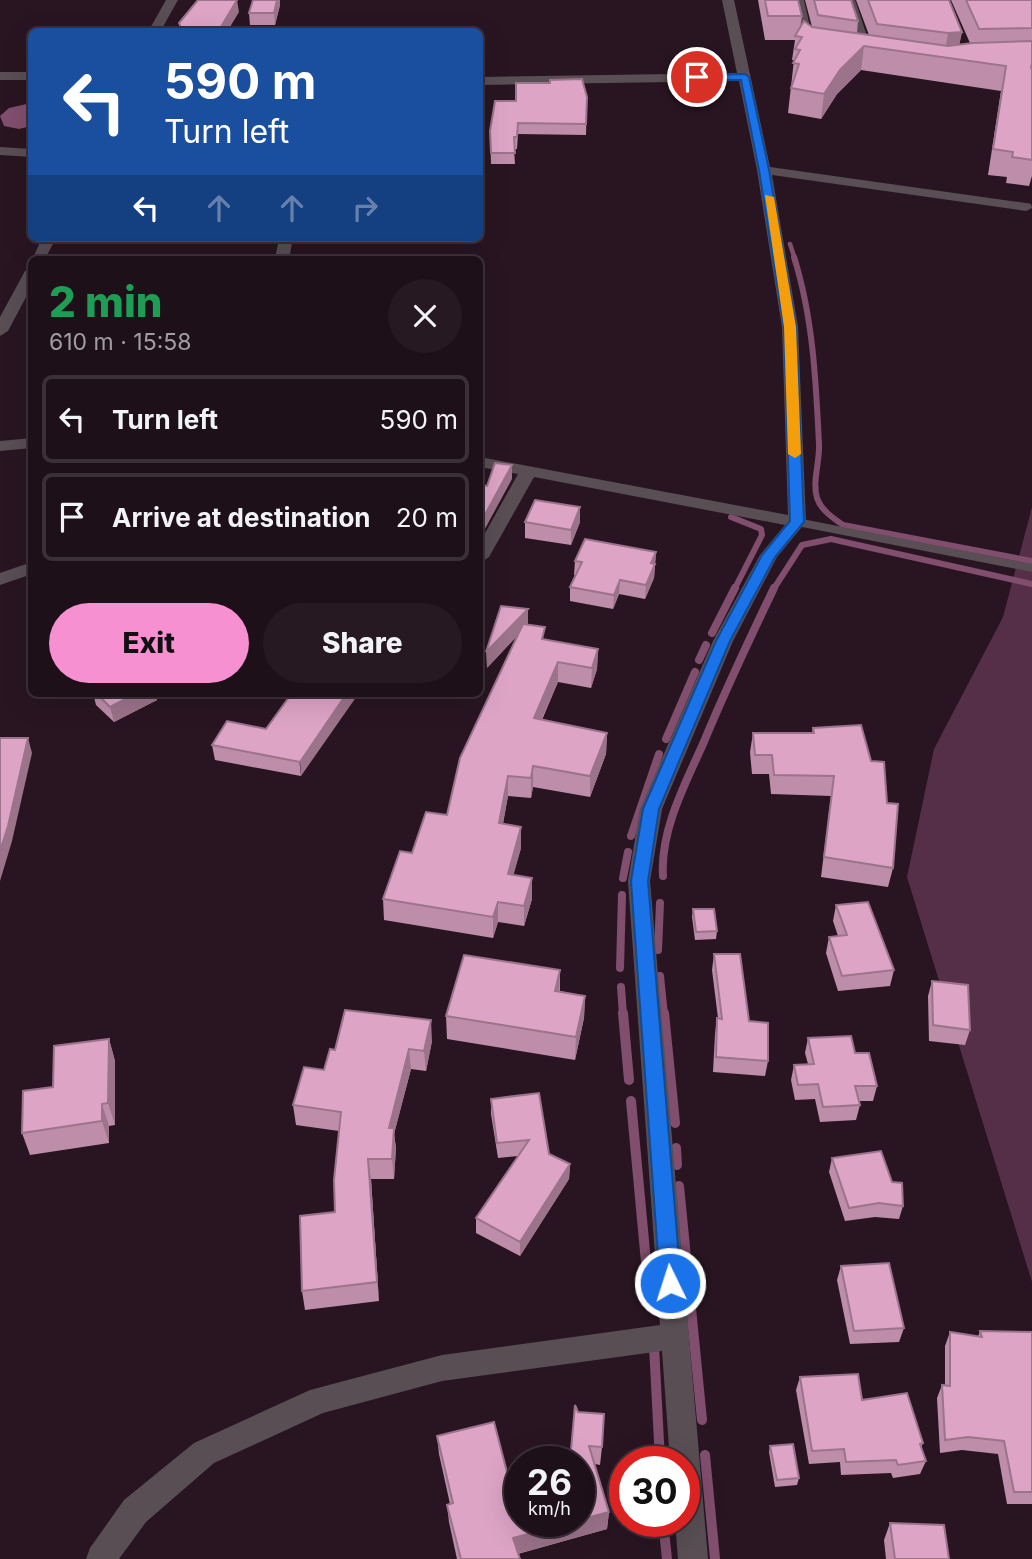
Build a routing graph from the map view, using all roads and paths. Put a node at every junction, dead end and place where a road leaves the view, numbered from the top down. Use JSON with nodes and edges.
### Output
{"nodes":[{"id":1,"x":172,"y":0,"type":"edge"},
{"id":2,"x":728,"y":0,"type":"edge"},
{"id":3,"x":798,"y":0,"type":"edge"},
{"id":4,"x":849,"y":0,"type":"edge"},
{"id":5,"x":156,"y":28,"type":"edge"},
{"id":6,"x":826,"y":47,"type":"edge"},
{"id":7,"x":853,"y":52,"type":"edge"},
{"id":8,"x":0,"y":76,"type":"edge"},
{"id":9,"x":28,"y":76,"type":"edge"},
{"id":10,"x":745,"y":77,"type":"junction"},
{"id":11,"x":483,"y":81,"type":"edge"},
{"id":12,"x":0,"y":152,"type":"edge"},
{"id":13,"x":28,"y":153,"type":"edge"},
{"id":14,"x":764,"y":170,"type":"junction"},
{"id":15,"x":1026,"y":207,"type":"dead end"},
{"id":16,"x":28,"y":278,"type":"edge"},
{"id":17,"x":0,"y":331,"type":"edge"},
{"id":18,"x":28,"y":443,"type":"edge"},
{"id":19,"x":0,"y":446,"type":"edge"},
{"id":20,"x":483,"y":462,"type":"edge"},
{"id":21,"x":529,"y":470,"type":"junction"},
{"id":22,"x":797,"y":522,"type":"junction"},
{"id":23,"x":483,"y":552,"type":"edge"},
{"id":24,"x":1032,"y":568,"type":"edge"},
{"id":25,"x":28,"y":569,"type":"edge"},
{"id":26,"x":0,"y":579,"type":"edge"},
{"id":27,"x":674,"y":1336,"type":"junction"},
{"id":28,"x":101,"y":1559,"type":"edge"},
{"id":29,"x":693,"y":1559,"type":"edge"}],
"edges":[{"from":1,"to":5,"type":"street"},
{"from":2,"to":10,"type":"street"},
{"from":3,"to":6,"type":"street"},
{"from":4,"to":7,"type":"street"},
{"from":8,"to":9,"type":"street"},
{"from":10,"to":11,"type":"street"},
{"from":10,"to":14,"type":"street"},
{"from":12,"to":13,"type":"street"},
{"from":14,"to":15,"type":"street"},
{"from":14,"to":22,"type":"street"},
{"from":16,"to":17,"type":"street"},
{"from":18,"to":19,"type":"street"},
{"from":20,"to":21,"type":"street"},
{"from":21,"to":22,"type":"street"},
{"from":21,"to":23,"type":"street"},
{"from":22,"to":24,"type":"lane"},
{"from":22,"to":27,"type":"street"},
{"from":25,"to":26,"type":"street"},
{"from":27,"to":28,"type":"street"},
{"from":27,"to":29,"type":"street"}]}
